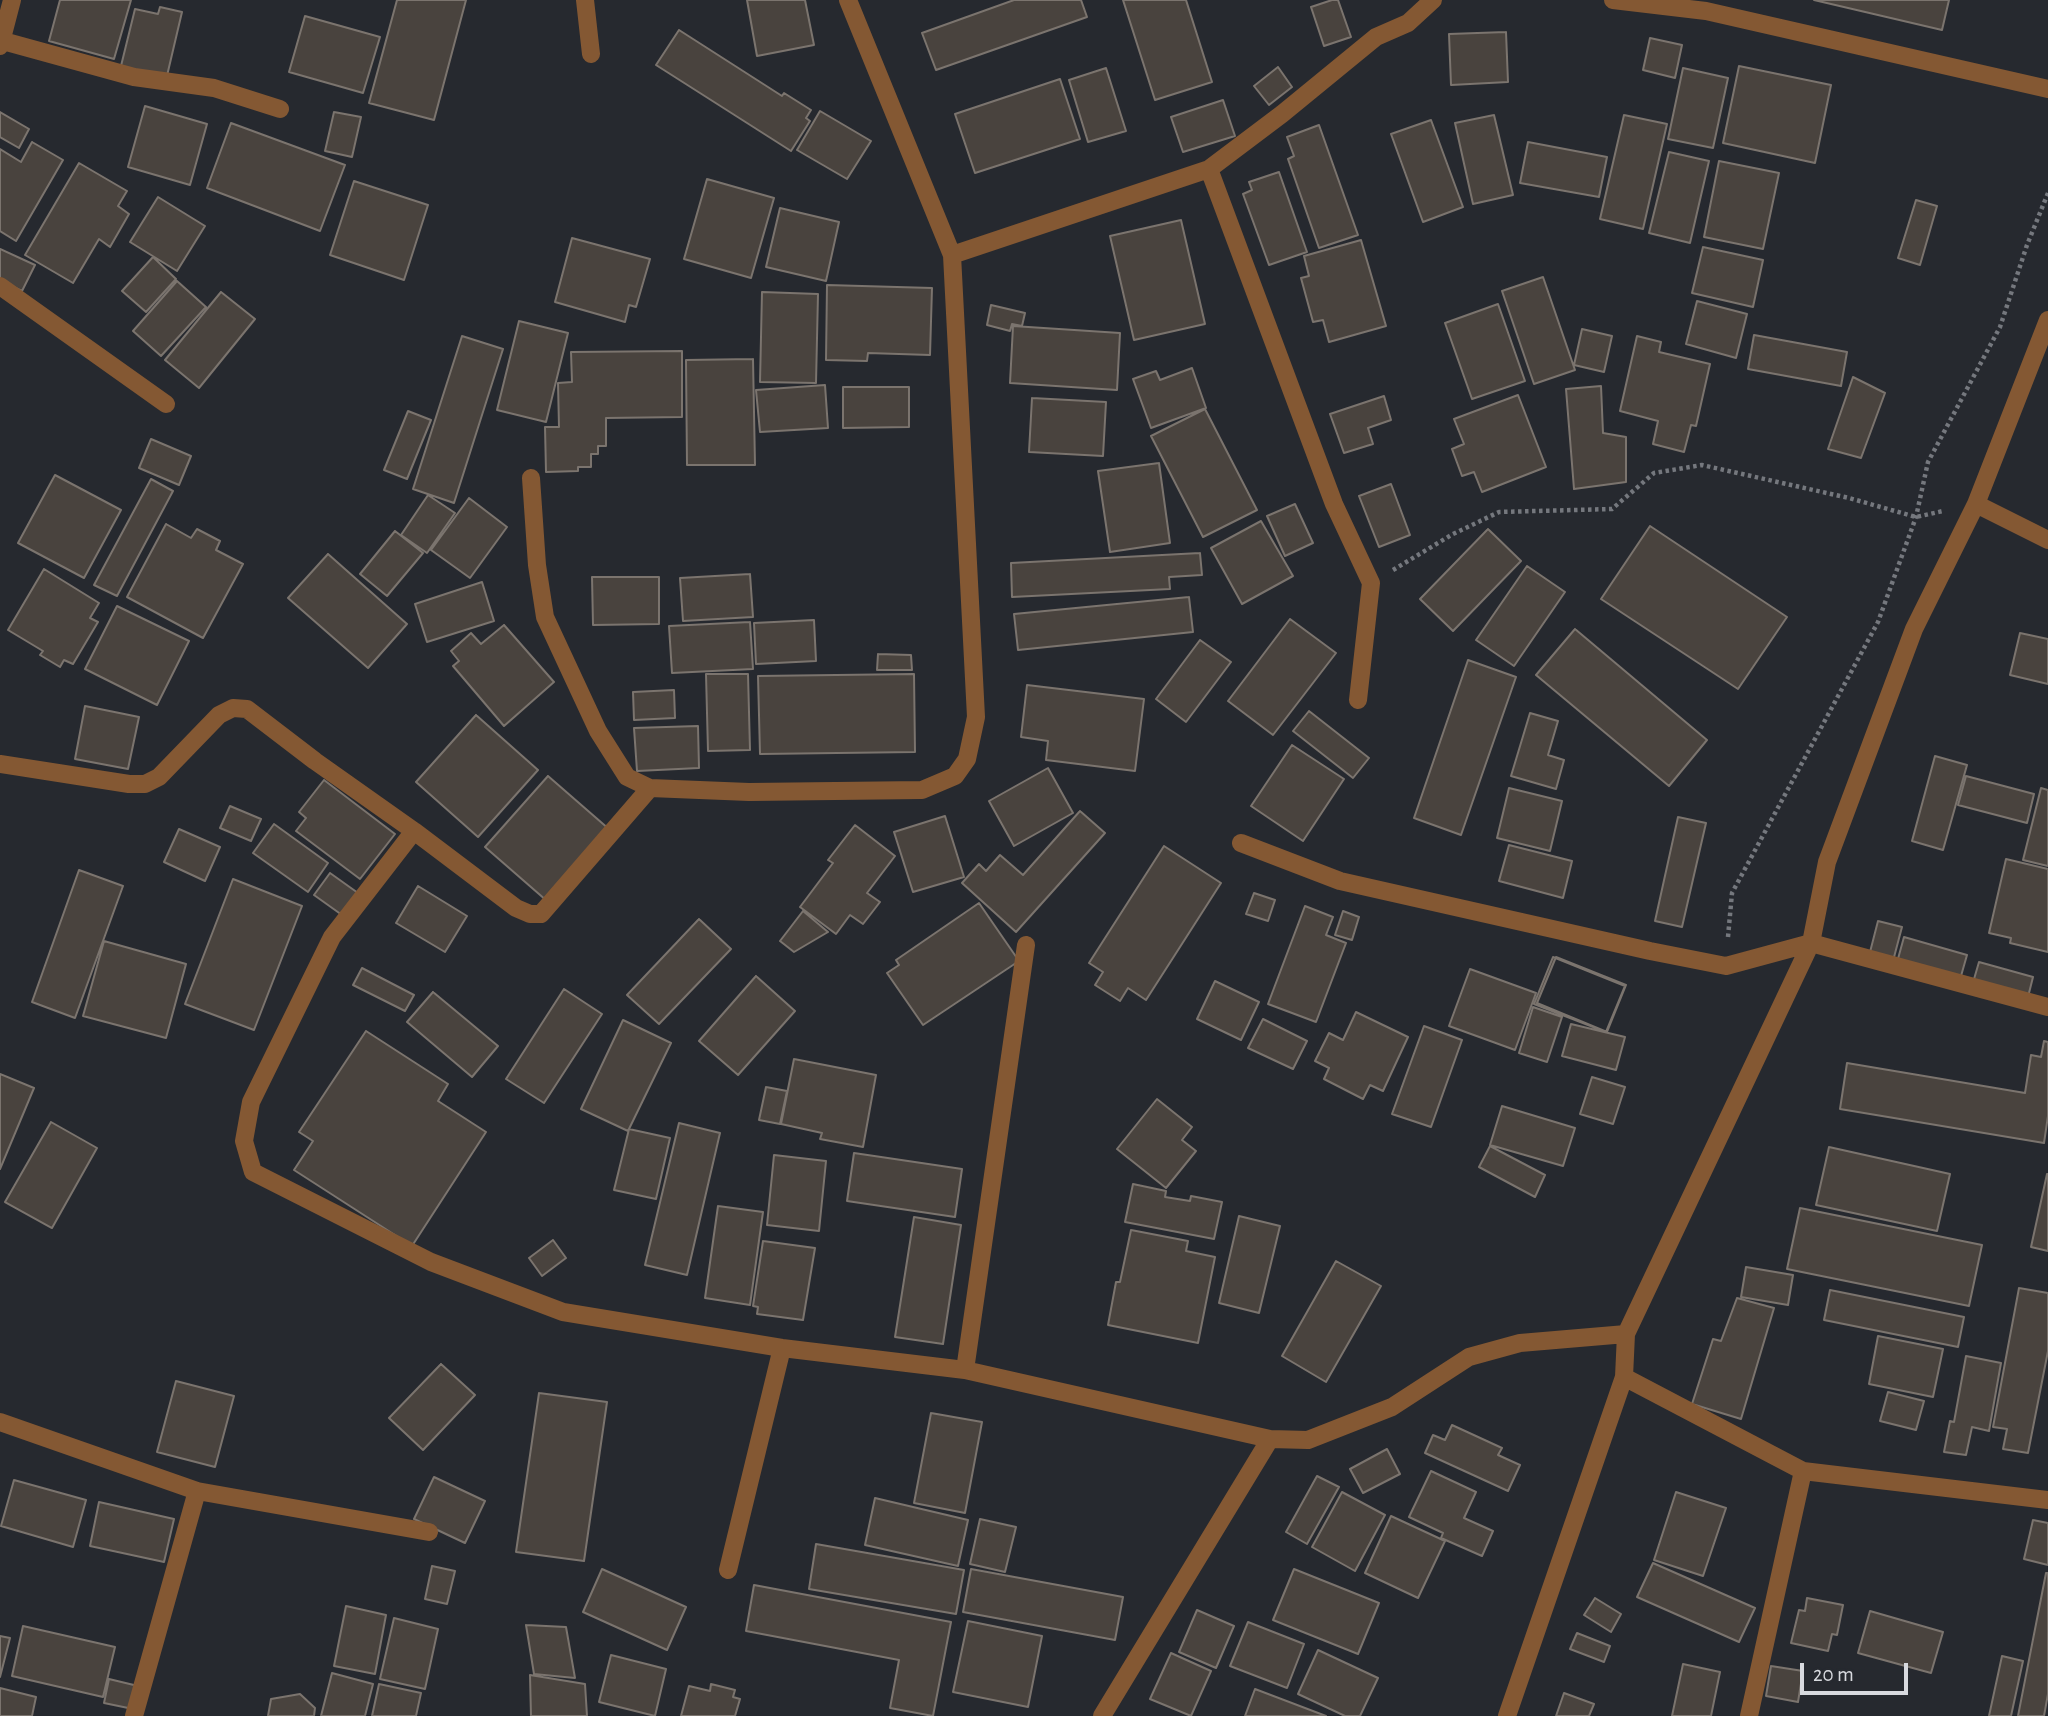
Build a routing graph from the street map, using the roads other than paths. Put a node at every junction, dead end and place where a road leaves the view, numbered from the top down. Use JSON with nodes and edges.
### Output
{"nodes":[{"id":1,"x":12,"y":0,"type":"edge"},
{"id":2,"x":585,"y":0,"type":"edge"},
{"id":3,"x":848,"y":0,"type":"edge"},
{"id":4,"x":1433,"y":0,"type":"edge"},
{"id":5,"x":1613,"y":0,"type":"edge"},
{"id":6,"x":1707,"y":6,"type":"edge"},
{"id":7,"x":1,"y":43,"type":"edge"},
{"id":8,"x":591,"y":54,"type":"dead end"},
{"id":9,"x":2048,"y":89,"type":"edge"},
{"id":10,"x":280,"y":109,"type":"dead end"},
{"id":11,"x":1209,"y":169,"type":"junction"},
{"id":12,"x":952,"y":255,"type":"junction"},
{"id":13,"x":0,"y":286,"type":"edge"},
{"id":14,"x":2048,"y":320,"type":"edge"},
{"id":15,"x":166,"y":404,"type":"dead end"},
{"id":16,"x":531,"y":478,"type":"dead end"},
{"id":17,"x":1976,"y":504,"type":"junction"},
{"id":18,"x":2048,"y":540,"type":"edge"},
{"id":19,"x":1358,"y":700,"type":"dead end"},
{"id":20,"x":0,"y":764,"type":"edge"},
{"id":21,"x":650,"y":788,"type":"junction"},
{"id":22,"x":414,"y":831,"type":"junction"},
{"id":23,"x":1241,"y":843,"type":"dead end"},
{"id":24,"x":1811,"y":943,"type":"junction"},
{"id":25,"x":1026,"y":945,"type":"dead end"},
{"id":26,"x":2048,"y":1007,"type":"edge"},
{"id":27,"x":1626,"y":1334,"type":"junction"},
{"id":28,"x":782,"y":1348,"type":"junction"},
{"id":29,"x":965,"y":1370,"type":"junction"},
{"id":30,"x":1624,"y":1377,"type":"junction"},
{"id":31,"x":0,"y":1422,"type":"edge"},
{"id":32,"x":1270,"y":1439,"type":"junction"},
{"id":33,"x":1803,"y":1471,"type":"junction"},
{"id":34,"x":197,"y":1492,"type":"junction"},
{"id":35,"x":2048,"y":1500,"type":"edge"},
{"id":36,"x":429,"y":1532,"type":"dead end"},
{"id":37,"x":728,"y":1570,"type":"dead end"},
{"id":38,"x":134,"y":1716,"type":"edge"},
{"id":39,"x":1102,"y":1716,"type":"edge"},
{"id":40,"x":1507,"y":1716,"type":"edge"},
{"id":41,"x":1749,"y":1716,"type":"edge"}],
"edges":[{"from":1,"to":7,"type":"street"},
{"from":2,"to":8,"type":"street"},
{"from":3,"to":12,"type":"street"},
{"from":4,"to":11,"type":"street"},
{"from":5,"to":6,"type":"street"},
{"from":6,"to":9,"type":"street"},
{"from":7,"to":10,"type":"street"},
{"from":11,"to":12,"type":"street"},
{"from":11,"to":19,"type":"street"},
{"from":12,"to":21,"type":"street"},
{"from":13,"to":15,"type":"street"},
{"from":14,"to":17,"type":"street"},
{"from":16,"to":21,"type":"street"},
{"from":17,"to":18,"type":"street"},
{"from":17,"to":24,"type":"street"},
{"from":20,"to":22,"type":"street"},
{"from":21,"to":22,"type":"street"},
{"from":22,"to":28,"type":"street"},
{"from":23,"to":24,"type":"street"},
{"from":24,"to":26,"type":"street"},
{"from":24,"to":27,"type":"street"},
{"from":25,"to":29,"type":"street"},
{"from":27,"to":30,"type":"street"},
{"from":27,"to":32,"type":"street"},
{"from":28,"to":29,"type":"street"},
{"from":28,"to":37,"type":"street"},
{"from":29,"to":32,"type":"street"},
{"from":30,"to":33,"type":"street"},
{"from":30,"to":40,"type":"street"},
{"from":31,"to":34,"type":"street"},
{"from":32,"to":39,"type":"street"},
{"from":33,"to":35,"type":"street"},
{"from":33,"to":41,"type":"street"},
{"from":34,"to":36,"type":"street"},
{"from":34,"to":38,"type":"street"}]}
